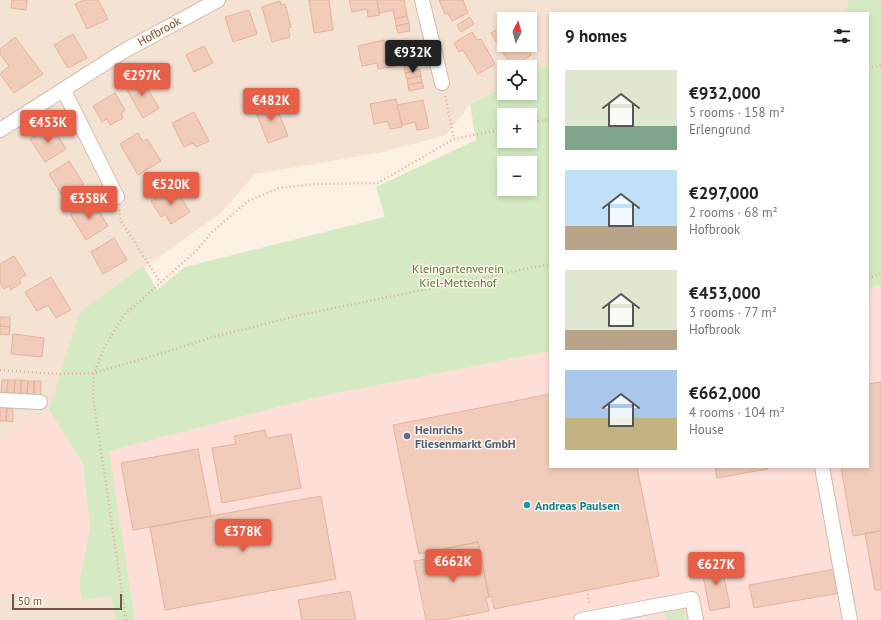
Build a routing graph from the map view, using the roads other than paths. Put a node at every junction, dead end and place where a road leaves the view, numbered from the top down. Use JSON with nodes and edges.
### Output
{"nodes":[{"id":1,"x":218,"y":0,"type":"edge"},
{"id":2,"x":422,"y":0,"type":"edge"},
{"id":3,"x":442,"y":83,"type":"road end"},
{"id":4,"x":64,"y":91,"type":"junction"},
{"id":5,"x":0,"y":130,"type":"edge"},
{"id":6,"x":117,"y":197,"type":"road end"},
{"id":7,"x":0,"y":400,"type":"edge"},
{"id":8,"x":40,"y":402,"type":"dead end"},
{"id":9,"x":822,"y":468,"type":"edge"},
{"id":10,"x":581,"y":620,"type":"edge"},
{"id":11,"x":696,"y":620,"type":"edge"},
{"id":12,"x":850,"y":620,"type":"edge"}],
"edges":[{"from":1,"to":4,"type":"street","name":"Hofbrook"},
{"from":2,"to":3,"type":"street"},
{"from":4,"to":5,"type":"street","name":"Hofbrook"},
{"from":4,"to":6,"type":"street"},
{"from":7,"to":8,"type":"street"},
{"from":9,"to":12,"type":"street"},
{"from":10,"to":11,"type":"street"}]}
